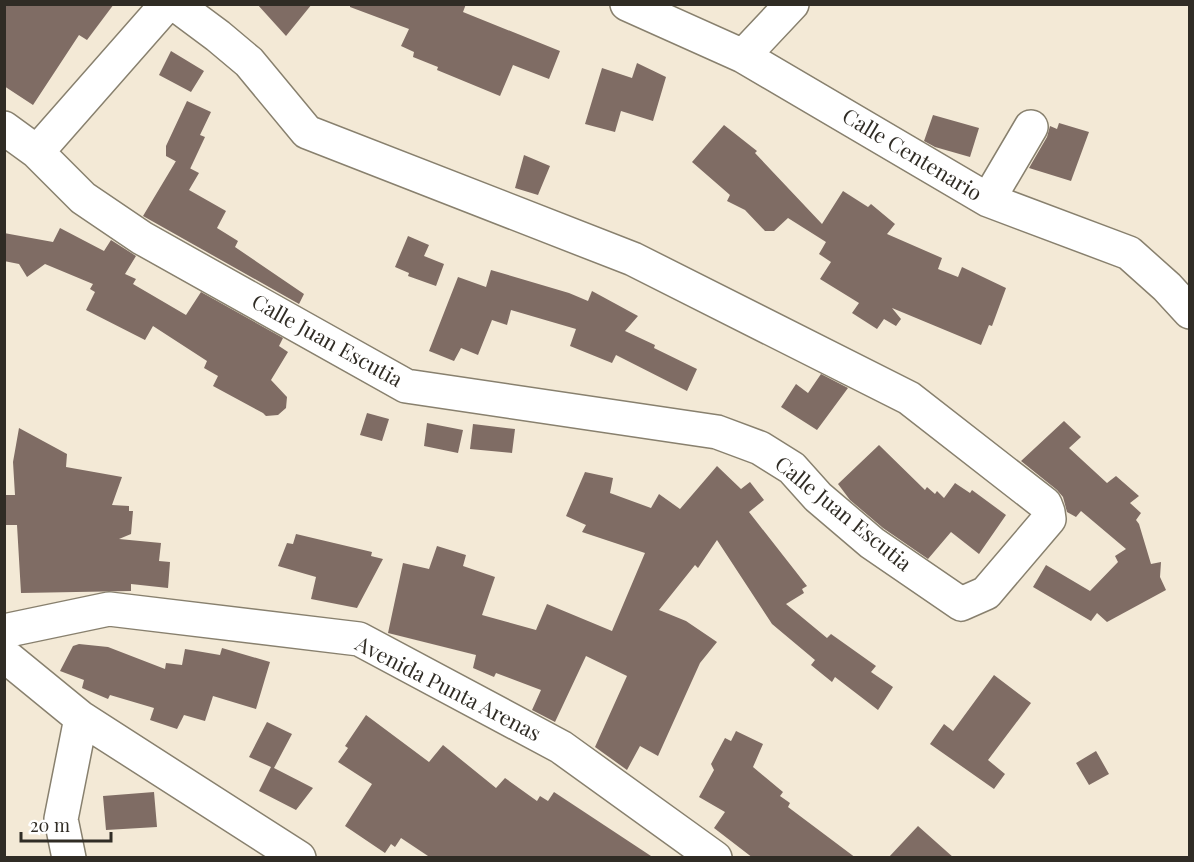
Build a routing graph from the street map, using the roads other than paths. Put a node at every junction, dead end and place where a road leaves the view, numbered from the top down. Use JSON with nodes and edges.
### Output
{"nodes":[{"id":1,"x":167,"y":4,"type":"edge"},
{"id":2,"x":175,"y":4,"type":"edge"},
{"id":3,"x":627,"y":4,"type":"edge"},
{"id":4,"x":792,"y":4,"type":"edge"},
{"id":5,"x":743,"y":56,"type":"junction"},
{"id":6,"x":1031,"y":127,"type":"dead end"},
{"id":7,"x":4,"y":129,"type":"edge"},
{"id":8,"x":37,"y":152,"type":"junction"},
{"id":9,"x":988,"y":200,"type":"junction"},
{"id":10,"x":1190,"y":312,"type":"edge"},
{"id":11,"x":4,"y":631,"type":"edge"},
{"id":12,"x":4,"y":655,"type":"edge"},
{"id":13,"x":81,"y":718,"type":"junction"},
{"id":14,"x":69,"y":858,"type":"edge"},
{"id":15,"x":299,"y":858,"type":"edge"},
{"id":16,"x":715,"y":858,"type":"edge"}],
"edges":[{"from":1,"to":8,"type":"street"},
{"from":2,"to":8,"type":"street","name":"Calle Juan Escutia"},
{"from":3,"to":5,"type":"street","name":"Calle Centenario"},
{"from":4,"to":5,"type":"street"},
{"from":5,"to":9,"type":"street","name":"Calle Centenario"},
{"from":6,"to":9,"type":"street"},
{"from":7,"to":8,"type":"street","name":"Calle Juan Escutia"},
{"from":9,"to":10,"type":"street","name":"Calle Centenario"},
{"from":11,"to":16,"type":"street","name":"Avenida Punta Arenas"},
{"from":12,"to":13,"type":"street"},
{"from":13,"to":14,"type":"street"},
{"from":13,"to":15,"type":"street"}]}
